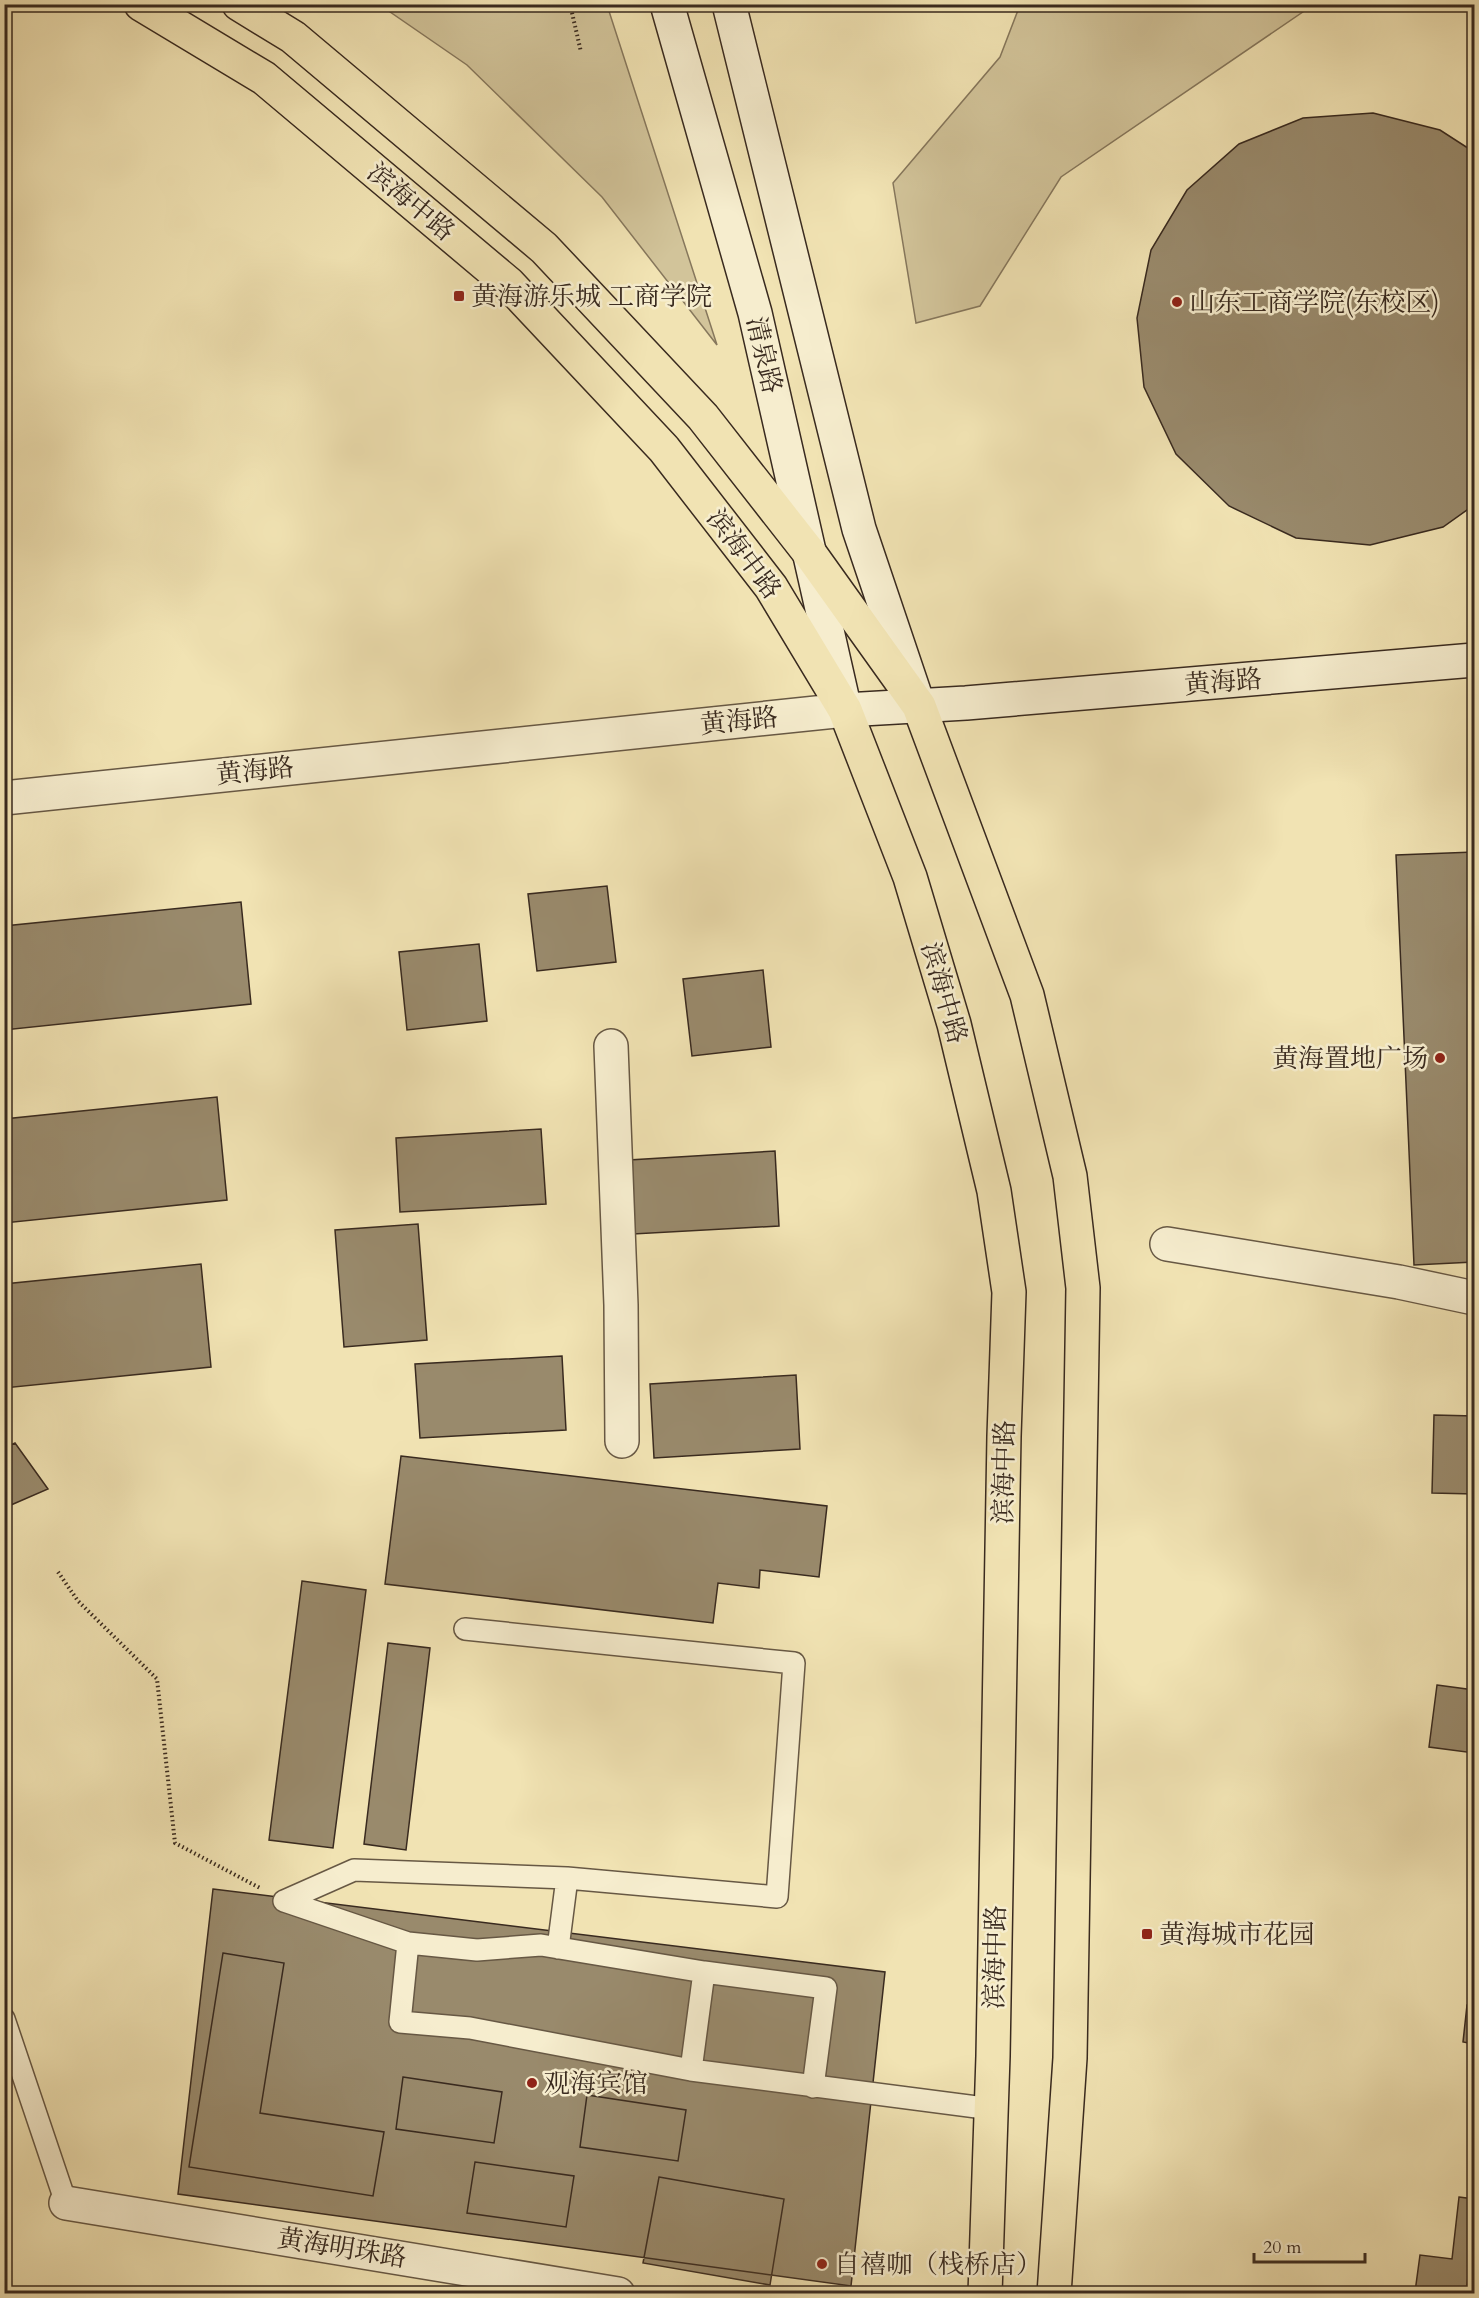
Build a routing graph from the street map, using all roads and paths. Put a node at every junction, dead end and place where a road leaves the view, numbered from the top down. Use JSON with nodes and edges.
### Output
{"nodes":[{"id":1,"x":141,"y":4,"type":"edge"},
{"id":2,"x":239,"y":4,"type":"edge"},
{"id":3,"x":570,"y":4,"type":"edge"},
{"id":4,"x":667,"y":4,"type":"edge"},
{"id":5,"x":729,"y":4,"type":"edge"},
{"id":6,"x":581,"y":52,"type":"dead end"},
{"id":7,"x":810,"y":555,"type":"junction"},
{"id":8,"x":1474,"y":660,"type":"edge"},
{"id":9,"x":919,"y":706,"type":"junction"},
{"id":10,"x":845,"y":710,"type":"junction"},
{"id":11,"x":4,"y":798,"type":"edge"},
{"id":12,"x":611,"y":1046,"type":"dead end"},
{"id":13,"x":1167,"y":1244,"type":"dead end"},
{"id":14,"x":1474,"y":1298,"type":"edge"},
{"id":15,"x":622,"y":1441,"type":"dead end"},
{"id":16,"x":58,"y":1572,"type":"dead end"},
{"id":17,"x":465,"y":1629,"type":"dead end"},
{"id":18,"x":567,"y":1878,"type":"junction"},
{"id":19,"x":284,"y":1901,"type":"junction"},
{"id":20,"x":408,"y":1943,"type":"junction"},
{"id":21,"x":558,"y":1948,"type":"junction"},
{"id":22,"x":704,"y":1972,"type":"junction"},
{"id":23,"x":4,"y":2019,"type":"edge"},
{"id":24,"x":691,"y":2070,"type":"junction"},
{"id":25,"x":813,"y":2086,"type":"junction"},
{"id":26,"x":992,"y":2109,"type":"junction"},
{"id":27,"x":66,"y":2202,"type":"joint"},
{"id":28,"x":618,"y":2294,"type":"edge"},
{"id":29,"x":985,"y":2294,"type":"edge"},
{"id":30,"x":1054,"y":2294,"type":"edge"}],
"edges":[{"from":1,"to":10,"type":"main road","name":"滨海中路"},
{"from":2,"to":7,"type":"main road","name":"滨海中路"},
{"from":3,"to":6,"type":"path"},
{"from":4,"to":7,"type":"street","name":"清泉路"},
{"from":5,"to":9,"type":"street","name":"清泉路"},
{"from":7,"to":9,"type":"main road","name":"滨海中路"},
{"from":7,"to":10,"type":"street","name":"清泉路"},
{"from":8,"to":9,"type":"street","name":"黄海路"},
{"from":9,"to":10,"type":"street","name":"黄海路"},
{"from":9,"to":30,"type":"main road","name":"滨海中路"},
{"from":10,"to":11,"type":"street","name":"黄海路"},
{"from":10,"to":26,"type":"main road","name":"滨海中路"},
{"from":12,"to":15,"type":"street"},
{"from":13,"to":14,"type":"street"},
{"from":16,"to":19,"type":"path"},
{"from":17,"to":18,"type":"lane"},
{"from":18,"to":19,"type":"lane"},
{"from":18,"to":21,"type":"lane"},
{"from":19,"to":20,"type":"lane"},
{"from":20,"to":21,"type":"lane"},
{"from":20,"to":24,"type":"lane"},
{"from":21,"to":22,"type":"lane"},
{"from":22,"to":24,"type":"lane"},
{"from":22,"to":25,"type":"lane"},
{"from":23,"to":27,"type":"lane"},
{"from":24,"to":25,"type":"lane"},
{"from":25,"to":26,"type":"lane"},
{"from":26,"to":29,"type":"main road","name":"滨海中路"},
{"from":27,"to":28,"type":"street","name":"黄海明珠路"}]}
